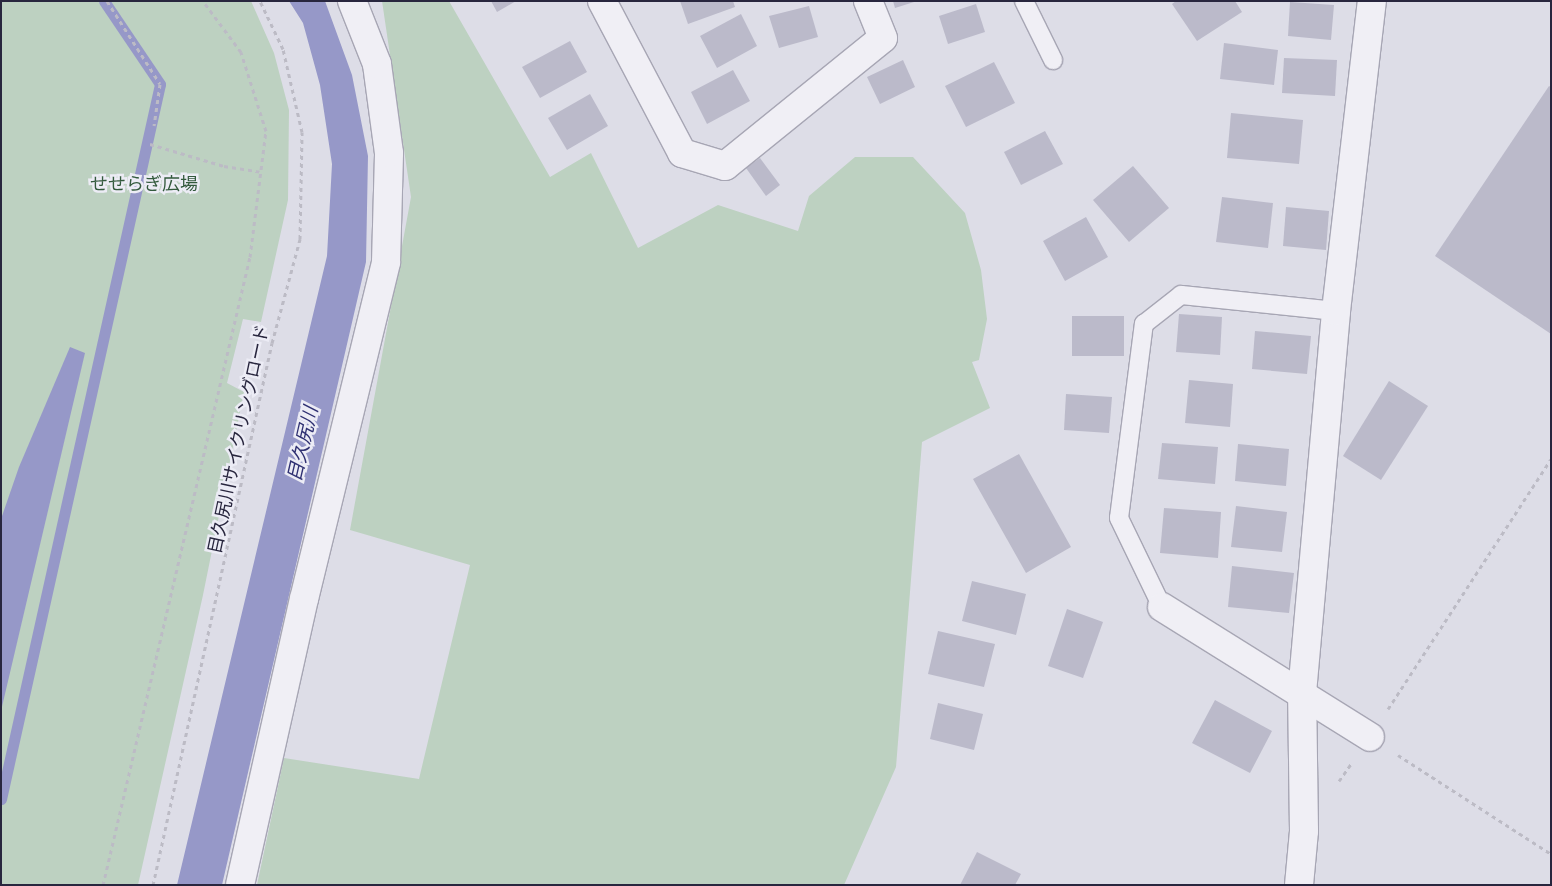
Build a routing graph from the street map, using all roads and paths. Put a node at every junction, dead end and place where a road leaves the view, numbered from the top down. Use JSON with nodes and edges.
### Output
{"nodes":[{"id":1,"x":107,"y":1,"type":"edge"},
{"id":2,"x":203,"y":1,"type":"edge"},
{"id":3,"x":260,"y":1,"type":"edge"},
{"id":4,"x":352,"y":1,"type":"edge"},
{"id":5,"x":602,"y":1,"type":"edge"},
{"id":6,"x":868,"y":1,"type":"edge"},
{"id":7,"x":1024,"y":1,"type":"edge"},
{"id":8,"x":1372,"y":1,"type":"edge"},
{"id":9,"x":1053,"y":60,"type":"dead end"},
{"id":10,"x":154,"y":126,"type":"dead end"},
{"id":11,"x":150,"y":144,"type":"dead end"},
{"id":12,"x":260,"y":172,"type":"junction"},
{"id":13,"x":1336,"y":311,"type":"junction"},
{"id":14,"x":1551,"y":459,"type":"edge"},
{"id":15,"x":1162,"y":607,"type":"joint"},
{"id":16,"x":1302,"y":693,"type":"junction"},
{"id":17,"x":1370,"y":737,"type":"junction"},
{"id":18,"x":1337,"y":784,"type":"dead end"},
{"id":19,"x":1551,"y":854,"type":"edge"},
{"id":20,"x":103,"y":885,"type":"edge"},
{"id":21,"x":153,"y":885,"type":"edge"},
{"id":22,"x":240,"y":885,"type":"edge"},
{"id":23,"x":1299,"y":885,"type":"edge"}],
"edges":[{"from":1,"to":10,"type":"path"},
{"from":2,"to":12,"type":"path"},
{"from":3,"to":21,"type":"path","name":"目久尻川サイクリングロード"},
{"from":4,"to":22,"type":"street"},
{"from":5,"to":6,"type":"street"},
{"from":7,"to":9,"type":"lane"},
{"from":8,"to":13,"type":"street"},
{"from":11,"to":12,"type":"path"},
{"from":12,"to":20,"type":"path"},
{"from":13,"to":15,"type":"lane"},
{"from":13,"to":16,"type":"street"},
{"from":14,"to":17,"type":"path"},
{"from":15,"to":16,"type":"street"},
{"from":16,"to":17,"type":"street"},
{"from":16,"to":23,"type":"street"},
{"from":17,"to":18,"type":"path"},
{"from":17,"to":19,"type":"path"}]}
